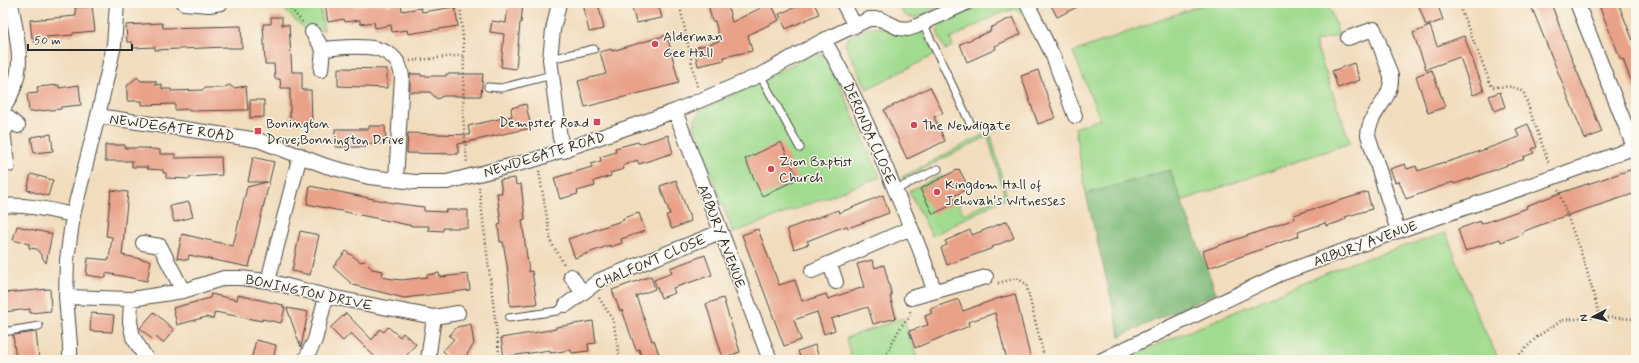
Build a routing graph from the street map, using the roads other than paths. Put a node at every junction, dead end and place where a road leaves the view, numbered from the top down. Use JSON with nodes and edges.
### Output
{"nodes":[{"id":1,"x":11,"y":3,"type":"edge"},
{"id":2,"x":118,"y":3,"type":"edge"},
{"id":3,"x":184,"y":3,"type":"edge"},
{"id":4,"x":221,"y":3,"type":"edge"},
{"id":5,"x":559,"y":3,"type":"edge"},
{"id":6,"x":842,"y":3,"type":"edge"},
{"id":7,"x":966,"y":3,"type":"edge"},
{"id":8,"x":1026,"y":3,"type":"edge"},
{"id":9,"x":1578,"y":3,"type":"edge"},
{"id":10,"x":922,"y":23,"type":"junction"},
{"id":11,"x":855,"y":26,"type":"junction"},
{"id":12,"x":312,"y":32,"type":"road end"},
{"id":13,"x":1348,"y":38,"type":"dead end"},
{"id":14,"x":824,"y":40,"type":"junction"},
{"id":15,"x":322,"y":49,"type":"junction"},
{"id":16,"x":594,"y":49,"type":"dead end"},
{"id":17,"x":550,"y":59,"type":"junction"},
{"id":18,"x":321,"y":70,"type":"dead end"},
{"id":19,"x":552,"y":75,"type":"junction"},
{"id":20,"x":760,"y":75,"type":"junction"},
{"id":21,"x":488,"y":87,"type":"dead end"},
{"id":22,"x":3,"y":110,"type":"edge"},
{"id":23,"x":675,"y":111,"type":"junction"},
{"id":24,"x":98,"y":116,"type":"junction"},
{"id":25,"x":1075,"y":116,"type":"dead end"},
{"id":26,"x":11,"y":120,"type":"edge"},
{"id":27,"x":970,"y":123,"type":"dead end"},
{"id":28,"x":1635,"y":147,"type":"edge"},
{"id":29,"x":800,"y":148,"type":"dead end"},
{"id":30,"x":564,"y":151,"type":"junction"},
{"id":31,"x":300,"y":156,"type":"junction"},
{"id":32,"x":11,"y":168,"type":"dead end"},
{"id":33,"x":938,"y":169,"type":"dead end"},
{"id":34,"x":396,"y":180,"type":"junction"},
{"id":35,"x":895,"y":190,"type":"junction"},
{"id":36,"x":3,"y":206,"type":"edge"},
{"id":37,"x":73,"y":215,"type":"junction"},
{"id":38,"x":912,"y":228,"type":"junction"},
{"id":39,"x":1398,"y":231,"type":"junction"},
{"id":40,"x":720,"y":232,"type":"junction"},
{"id":41,"x":143,"y":243,"type":"dead end"},
{"id":42,"x":830,"y":264,"type":"junction"},
{"id":43,"x":812,"y":271,"type":"dead end"},
{"id":44,"x":571,"y":276,"type":"road end"},
{"id":45,"x":986,"y":277,"type":"road end"},
{"id":46,"x":268,"y":281,"type":"junction"},
{"id":47,"x":836,"y":282,"type":"dead end"},
{"id":48,"x":587,"y":289,"type":"junction"},
{"id":49,"x":184,"y":291,"type":"junction"},
{"id":50,"x":934,"y":291,"type":"junction"},
{"id":51,"x":66,"y":296,"type":"junction"},
{"id":52,"x":326,"y":296,"type":"junction"},
{"id":53,"x":911,"y":298,"type":"road end"},
{"id":54,"x":131,"y":299,"type":"junction"},
{"id":55,"x":566,"y":305,"type":"joint"},
{"id":56,"x":458,"y":313,"type":"dead end"},
{"id":57,"x":434,"y":317,"type":"junction"},
{"id":58,"x":509,"y":318,"type":"dead end"},
{"id":59,"x":39,"y":326,"type":"dead end"},
{"id":60,"x":3,"y":332,"type":"edge"},
{"id":61,"x":70,"y":360,"type":"edge"},
{"id":62,"x":147,"y":360,"type":"edge"},
{"id":63,"x":305,"y":360,"type":"edge"},
{"id":64,"x":428,"y":360,"type":"edge"},
{"id":65,"x":770,"y":360,"type":"edge"},
{"id":66,"x":1102,"y":360,"type":"edge"}],
"edges":[{"from":1,"to":22,"type":"street"},
{"from":2,"to":24,"type":"street"},
{"from":3,"to":4,"type":"street"},
{"from":5,"to":17,"type":"street"},
{"from":6,"to":11,"type":"street"},
{"from":7,"to":10,"type":"street","name":"NEWDEGATE ROAD"},
{"from":8,"to":25,"type":"street"},
{"from":9,"to":28,"type":"street"},
{"from":10,"to":11,"type":"street","name":"NEWDEGATE ROAD"},
{"from":10,"to":27,"type":"lane"},
{"from":11,"to":14,"type":"street","name":"NEWDEGATE ROAD"},
{"from":12,"to":15,"type":"street"},
{"from":13,"to":39,"type":"street"},
{"from":14,"to":20,"type":"street","name":"NEWDEGATE ROAD"},
{"from":14,"to":35,"type":"street","name":"DERONDA CLOSE"},
{"from":15,"to":18,"type":"street"},
{"from":15,"to":34,"type":"street"},
{"from":16,"to":17,"type":"lane"},
{"from":17,"to":19,"type":"street"},
{"from":19,"to":21,"type":"lane"},
{"from":19,"to":30,"type":"street"},
{"from":20,"to":23,"type":"street","name":"NEWDEGATE ROAD"},
{"from":20,"to":29,"type":"lane"},
{"from":23,"to":30,"type":"street","name":"NEWDEGATE ROAD"},
{"from":23,"to":40,"type":"street","name":"ARBURY AVENUE"},
{"from":24,"to":31,"type":"street","name":"NEWDEGATE ROAD"},
{"from":24,"to":37,"type":"street"},
{"from":26,"to":32,"type":"lane"},
{"from":28,"to":39,"type":"street","name":"ARBURY AVENUE"},
{"from":30,"to":34,"type":"street","name":"NEWDEGATE ROAD"},
{"from":31,"to":34,"type":"street","name":"NEWDEGATE ROAD"},
{"from":31,"to":46,"type":"street"},
{"from":33,"to":35,"type":"lane"},
{"from":35,"to":38,"type":"street","name":"DERONDA CLOSE"},
{"from":36,"to":37,"type":"street"},
{"from":37,"to":51,"type":"street"},
{"from":38,"to":42,"type":"street"},
{"from":38,"to":50,"type":"street","name":"DERONDA CLOSE"},
{"from":39,"to":66,"type":"street","name":"ARBURY AVENUE"},
{"from":40,"to":48,"type":"street","name":"CHALFONT CLOSE"},
{"from":40,"to":65,"type":"street","name":"ARBURY AVENUE"},
{"from":41,"to":49,"type":"street"},
{"from":42,"to":43,"type":"street"},
{"from":42,"to":47,"type":"street"},
{"from":44,"to":48,"type":"street","name":"CHALFONT CLOSE"},
{"from":45,"to":50,"type":"street"},
{"from":46,"to":49,"type":"street","name":"BONINGTON DRIVE"},
{"from":46,"to":52,"type":"street","name":"BONINGTON DRIVE"},
{"from":48,"to":55,"type":"street","name":"CHALFONT CLOSE"},
{"from":49,"to":54,"type":"street","name":"BONINGTON DRIVE"},
{"from":50,"to":53,"type":"street"},
{"from":51,"to":54,"type":"street","name":"BONINGTON DRIVE"},
{"from":51,"to":61,"type":"street"},
{"from":52,"to":57,"type":"street","name":"BONINGTON DRIVE"},
{"from":52,"to":63,"type":"street"},
{"from":54,"to":62,"type":"street"},
{"from":55,"to":58,"type":"lane"},
{"from":56,"to":57,"type":"street","name":"BONINGTON DRIVE"},
{"from":57,"to":64,"type":"street"},
{"from":59,"to":60,"type":"lane"}]}
